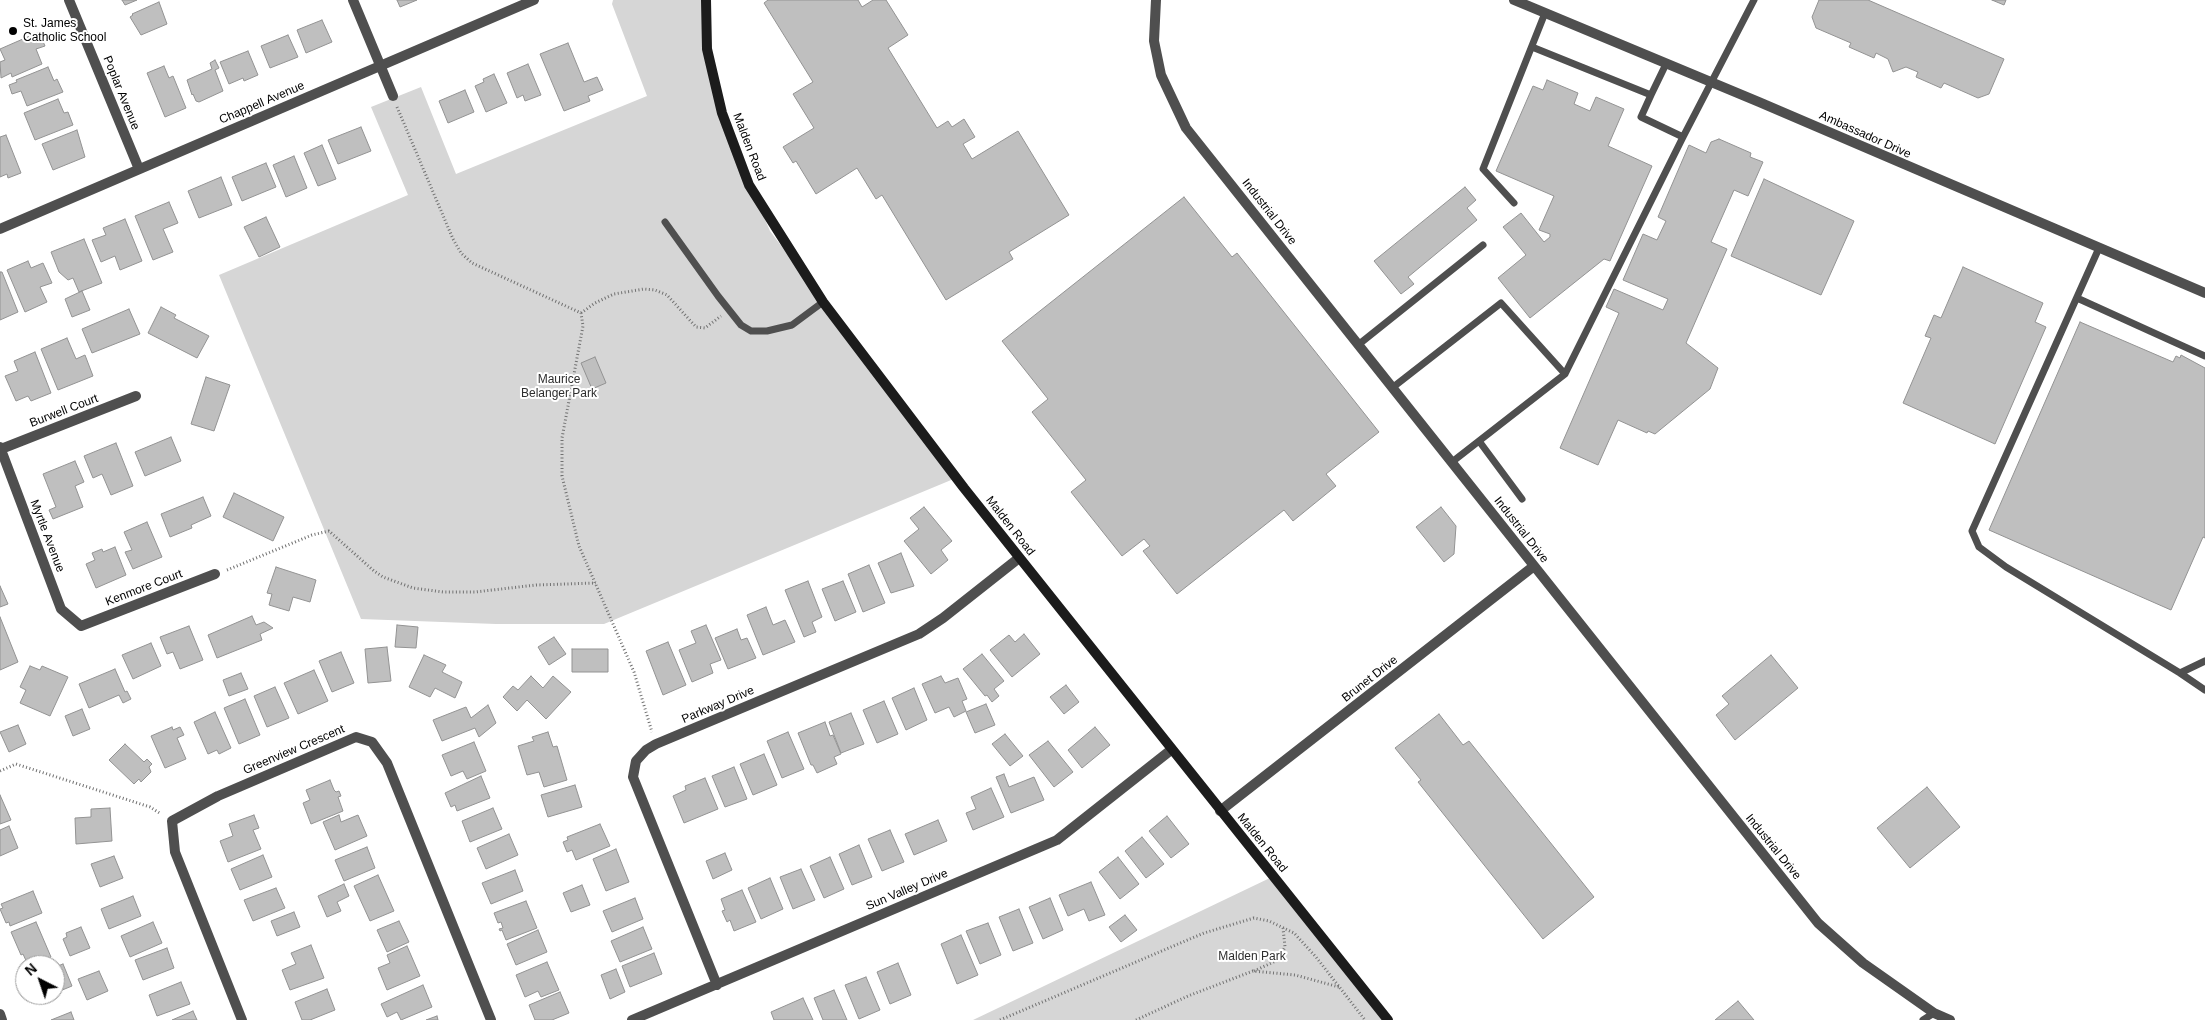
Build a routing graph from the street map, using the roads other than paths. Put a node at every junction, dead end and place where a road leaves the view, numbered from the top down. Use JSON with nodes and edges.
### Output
{"nodes":[{"id":1,"x":69,"y":0,"type":"edge"},
{"id":2,"x":353,"y":0,"type":"edge"},
{"id":3,"x":534,"y":0,"type":"edge"},
{"id":4,"x":706,"y":0,"type":"edge"},
{"id":5,"x":1156,"y":0,"type":"edge"},
{"id":6,"x":1514,"y":0,"type":"edge"},
{"id":7,"x":1754,"y":0,"type":"edge"},
{"id":8,"x":1546,"y":13,"type":"junction"},
{"id":9,"x":1532,"y":47,"type":"junction"},
{"id":10,"x":1666,"y":64,"type":"junction"},
{"id":11,"x":381,"y":67,"type":"junction"},
{"id":12,"x":1711,"y":82,"type":"junction"},
{"id":13,"x":1651,"y":95,"type":"junction"},
{"id":14,"x":393,"y":96,"type":"road end"},
{"id":15,"x":1683,"y":137,"type":"junction"},
{"id":16,"x":139,"y":169,"type":"junction"},
{"id":17,"x":1514,"y":203,"type":"dead end"},
{"id":18,"x":665,"y":222,"type":"dead end"},
{"id":19,"x":0,"y":228,"type":"edge"},
{"id":20,"x":1483,"y":245,"type":"dead end"},
{"id":21,"x":2099,"y":248,"type":"junction"},
{"id":22,"x":2205,"y":293,"type":"edge"},
{"id":23,"x":2077,"y":298,"type":"junction"},
{"id":24,"x":823,"y":302,"type":"junction"},
{"id":25,"x":1358,"y":344,"type":"junction"},
{"id":26,"x":2205,"y":356,"type":"edge"},
{"id":27,"x":1565,"y":374,"type":"junction"},
{"id":28,"x":1392,"y":388,"type":"junction"},
{"id":29,"x":136,"y":396,"type":"dead end"},
{"id":30,"x":1479,"y":441,"type":"junction"},
{"id":31,"x":0,"y":448,"type":"edge"},
{"id":32,"x":1452,"y":462,"type":"junction"},
{"id":33,"x":1522,"y":499,"type":"dead end"},
{"id":34,"x":1019,"y":558,"type":"junction"},
{"id":35,"x":1534,"y":566,"type":"junction"},
{"id":36,"x":215,"y":574,"type":"road end"},
{"id":37,"x":81,"y":626,"type":"joint"},
{"id":38,"x":2205,"y":661,"type":"edge"},
{"id":39,"x":2180,"y":673,"type":"junction"},
{"id":40,"x":2205,"y":690,"type":"edge"},
{"id":41,"x":1171,"y":750,"type":"junction"},
{"id":42,"x":1220,"y":811,"type":"junction"},
{"id":43,"x":717,"y":984,"type":"junction"},
{"id":44,"x":1934,"y":1013,"type":"junction"},
{"id":45,"x":0,"y":1014,"type":"edge"},
{"id":46,"x":2,"y":1020,"type":"edge"},
{"id":47,"x":242,"y":1020,"type":"edge"},
{"id":48,"x":491,"y":1020,"type":"edge"},
{"id":49,"x":632,"y":1020,"type":"edge"},
{"id":50,"x":1388,"y":1020,"type":"edge"},
{"id":51,"x":1923,"y":1020,"type":"edge"},
{"id":52,"x":1950,"y":1020,"type":"edge"}],
"edges":[{"from":1,"to":16,"type":"street","name":"Poplar Avenue"},
{"from":2,"to":11,"type":"street"},
{"from":3,"to":11,"type":"street","name":"Chappell Avenue"},
{"from":4,"to":24,"type":"main road","name":"Malden Road"},
{"from":5,"to":25,"type":"street","name":"Industrial Drive"},
{"from":6,"to":8,"type":"street","name":"Ambassador Drive"},
{"from":7,"to":12,"type":"lane"},
{"from":8,"to":9,"type":"lane"},
{"from":8,"to":10,"type":"street","name":"Ambassador Drive"},
{"from":9,"to":13,"type":"lane"},
{"from":9,"to":17,"type":"lane"},
{"from":10,"to":12,"type":"street","name":"Ambassador Drive"},
{"from":10,"to":13,"type":"lane"},
{"from":11,"to":14,"type":"street"},
{"from":11,"to":16,"type":"street","name":"Chappell Avenue"},
{"from":12,"to":15,"type":"lane"},
{"from":12,"to":21,"type":"street","name":"Ambassador Drive"},
{"from":13,"to":15,"type":"lane"},
{"from":15,"to":27,"type":"lane"},
{"from":16,"to":19,"type":"street","name":"Chappell Avenue"},
{"from":18,"to":24,"type":"lane"},
{"from":20,"to":25,"type":"lane"},
{"from":21,"to":22,"type":"street","name":"Ambassador Drive"},
{"from":21,"to":23,"type":"lane"},
{"from":23,"to":26,"type":"lane"},
{"from":23,"to":39,"type":"lane"},
{"from":24,"to":34,"type":"main road","name":"Malden Road"},
{"from":25,"to":28,"type":"street","name":"Industrial Drive"},
{"from":27,"to":28,"type":"lane"},
{"from":27,"to":30,"type":"lane"},
{"from":28,"to":32,"type":"street","name":"Industrial Drive"},
{"from":29,"to":31,"type":"street","name":"Burwell Court"},
{"from":30,"to":32,"type":"lane"},
{"from":30,"to":33,"type":"lane"},
{"from":31,"to":37,"type":"street","name":"Myrtle Avenue"},
{"from":32,"to":35,"type":"street","name":"Industrial Drive"},
{"from":34,"to":41,"type":"main road","name":"Malden Road"},
{"from":34,"to":43,"type":"street","name":"Parkway Drive"},
{"from":35,"to":42,"type":"street","name":"Brunet Drive"},
{"from":35,"to":44,"type":"street","name":"Industrial Drive"},
{"from":36,"to":37,"type":"street","name":"Kenmore Court"},
{"from":38,"to":39,"type":"lane"},
{"from":39,"to":40,"type":"lane"},
{"from":41,"to":42,"type":"main road","name":"Malden Road"},
{"from":41,"to":43,"type":"street","name":"Sun Valley Drive"},
{"from":42,"to":50,"type":"main road","name":"Malden Road"},
{"from":43,"to":49,"type":"street","name":"Sun Valley Drive"},
{"from":44,"to":51,"type":"lane"},
{"from":44,"to":52,"type":"street","name":"Industrial Drive"},
{"from":45,"to":46,"type":"street"},
{"from":47,"to":48,"type":"street","name":"Greenview Crescent"}]}
